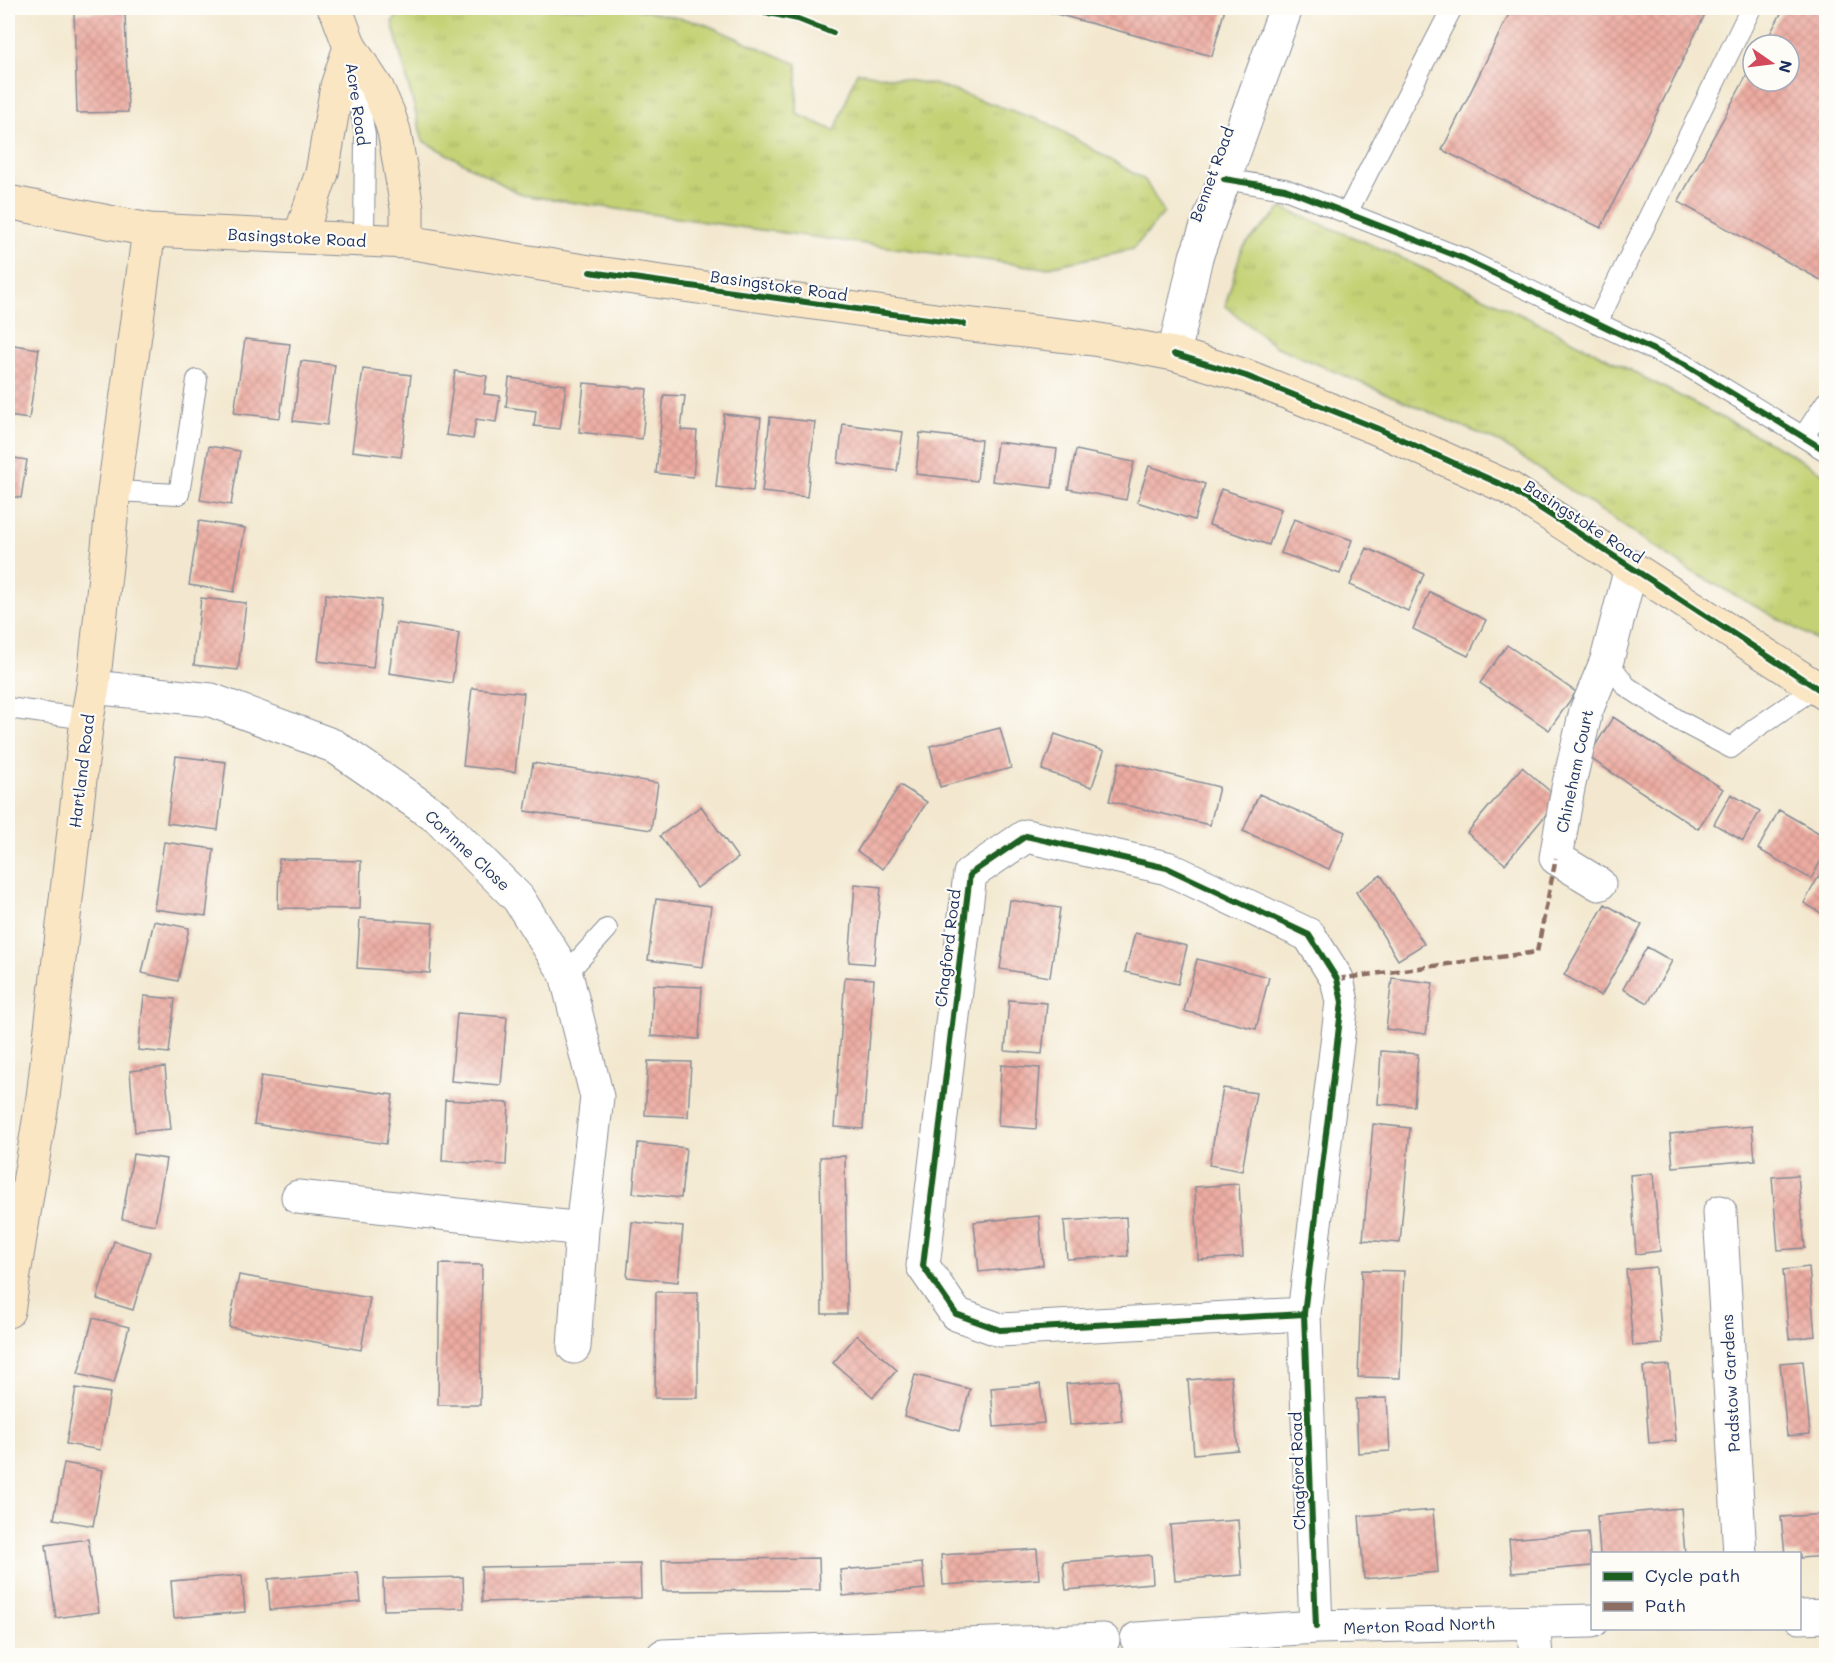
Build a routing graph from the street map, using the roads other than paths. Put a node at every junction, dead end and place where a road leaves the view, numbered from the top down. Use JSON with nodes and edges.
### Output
{"nodes":[{"id":1,"x":334,"y":8,"type":"edge"},
{"id":2,"x":1286,"y":8,"type":"edge"},
{"id":3,"x":1452,"y":8,"type":"edge"},
{"id":4,"x":1751,"y":8,"type":"edge"},
{"id":5,"x":350,"y":47,"type":"junction"},
{"id":6,"x":1224,"y":179,"type":"junction"},
{"id":7,"x":8,"y":202,"type":"edge"},
{"id":8,"x":1347,"y":213,"type":"junction"},
{"id":9,"x":148,"y":230,"type":"junction"},
{"id":10,"x":300,"y":236,"type":"junction"},
{"id":11,"x":364,"y":240,"type":"junction"},
{"id":12,"x":407,"y":242,"type":"junction"},
{"id":13,"x":1598,"y":323,"type":"junction"},
{"id":14,"x":1174,"y":354,"type":"junction"},
{"id":15,"x":197,"y":380,"type":"dead end"},
{"id":16,"x":1827,"y":402,"type":"edge"},
{"id":17,"x":1803,"y":437,"type":"junction"},
{"id":18,"x":1827,"y":451,"type":"edge"},
{"id":19,"x":114,"y":491,"type":"junction"},
{"id":20,"x":1631,"y":568,"type":"junction"},
{"id":21,"x":1607,"y":660,"type":"junction"},
{"id":22,"x":93,"y":687,"type":"junction"},
{"id":23,"x":1821,"y":691,"type":"edge"},
{"id":24,"x":8,"y":708,"type":"edge"},
{"id":25,"x":87,"y":719,"type":"junction"},
{"id":26,"x":1599,"y":884,"type":"dead end"},
{"id":27,"x":607,"y":929,"type":"dead end"},
{"id":28,"x":566,"y":974,"type":"junction"},
{"id":29,"x":298,"y":1197,"type":"dead end"},
{"id":30,"x":1720,"y":1212,"type":"dead end"},
{"id":31,"x":582,"y":1229,"type":"junction"},
{"id":32,"x":8,"y":1311,"type":"edge"},
{"id":33,"x":1304,"y":1314,"type":"junction"},
{"id":34,"x":574,"y":1347,"type":"dead end"},
{"id":35,"x":1740,"y":1552,"type":"edge"},
{"id":36,"x":1827,"y":1616,"type":"edge"},
{"id":37,"x":1801,"y":1617,"type":"edge"},
{"id":38,"x":1591,"y":1621,"type":"edge"},
{"id":39,"x":1533,"y":1622,"type":"junction"},
{"id":40,"x":1316,"y":1628,"type":"junction"},
{"id":41,"x":1102,"y":1640,"type":"dead end"},
{"id":42,"x":1137,"y":1640,"type":"dead end"},
{"id":43,"x":1005,"y":1650,"type":"edge"},
{"id":44,"x":663,"y":1656,"type":"edge"},
{"id":45,"x":1536,"y":1656,"type":"edge"}],
"edges":[{"from":1,"to":5,"type":"main road","name":"Acre Road"},
{"from":2,"to":6,"type":"street","name":"Bennet Road"},
{"from":3,"to":8,"type":"lane"},
{"from":4,"to":13,"type":"lane"},
{"from":5,"to":10,"type":"main road"},
{"from":5,"to":11,"type":"lane","name":"Acre Road"},
{"from":5,"to":12,"type":"main road"},
{"from":6,"to":8,"type":"lane"},
{"from":6,"to":14,"type":"street","name":"Bennet Road"},
{"from":7,"to":9,"type":"main road","name":"Basingstoke Road"},
{"from":8,"to":13,"type":"lane"},
{"from":9,"to":10,"type":"main road","name":"Basingstoke Road"},
{"from":9,"to":19,"type":"main road","name":"Hartland Road"},
{"from":10,"to":11,"type":"main road","name":"Basingstoke Road"},
{"from":11,"to":12,"type":"main road","name":"Basingstoke Road"},
{"from":12,"to":14,"type":"main road","name":"Basingstoke Road"},
{"from":13,"to":17,"type":"lane"},
{"from":14,"to":20,"type":"main road","name":"Basingstoke Road"},
{"from":15,"to":19,"type":"lane"},
{"from":16,"to":17,"type":"lane"},
{"from":17,"to":18,"type":"lane"},
{"from":19,"to":22,"type":"main road","name":"Hartland Road"},
{"from":20,"to":21,"type":"street","name":"Chineham Court"},
{"from":20,"to":23,"type":"main road","name":"Basingstoke Road"},
{"from":21,"to":23,"type":"lane"},
{"from":21,"to":26,"type":"street","name":"Chineham Court"},
{"from":22,"to":25,"type":"main road","name":"Hartland Road"},
{"from":22,"to":28,"type":"street","name":"Corinne Close"},
{"from":24,"to":25,"type":"lane"},
{"from":25,"to":32,"type":"main road","name":"Hartland Road"},
{"from":27,"to":28,"type":"lane"},
{"from":28,"to":31,"type":"street","name":"Corinne Close"},
{"from":29,"to":31,"type":"street"},
{"from":30,"to":35,"type":"street","name":"Padstow Gardens"},
{"from":31,"to":34,"type":"street","name":"Corinne Close"},
{"from":33,"to":33,"type":"street","name":"Chagford Road"},
{"from":33,"to":40,"type":"street","name":"Chagford Road"},
{"from":36,"to":37,"type":"street"},
{"from":38,"to":39,"type":"street","name":"Merton Road North"},
{"from":39,"to":40,"type":"street","name":"Merton Road North"},
{"from":39,"to":45,"type":"street"},
{"from":40,"to":42,"type":"street","name":"Merton Road North"},
{"from":41,"to":43,"type":"street"},
{"from":43,"to":44,"type":"street"}]}
